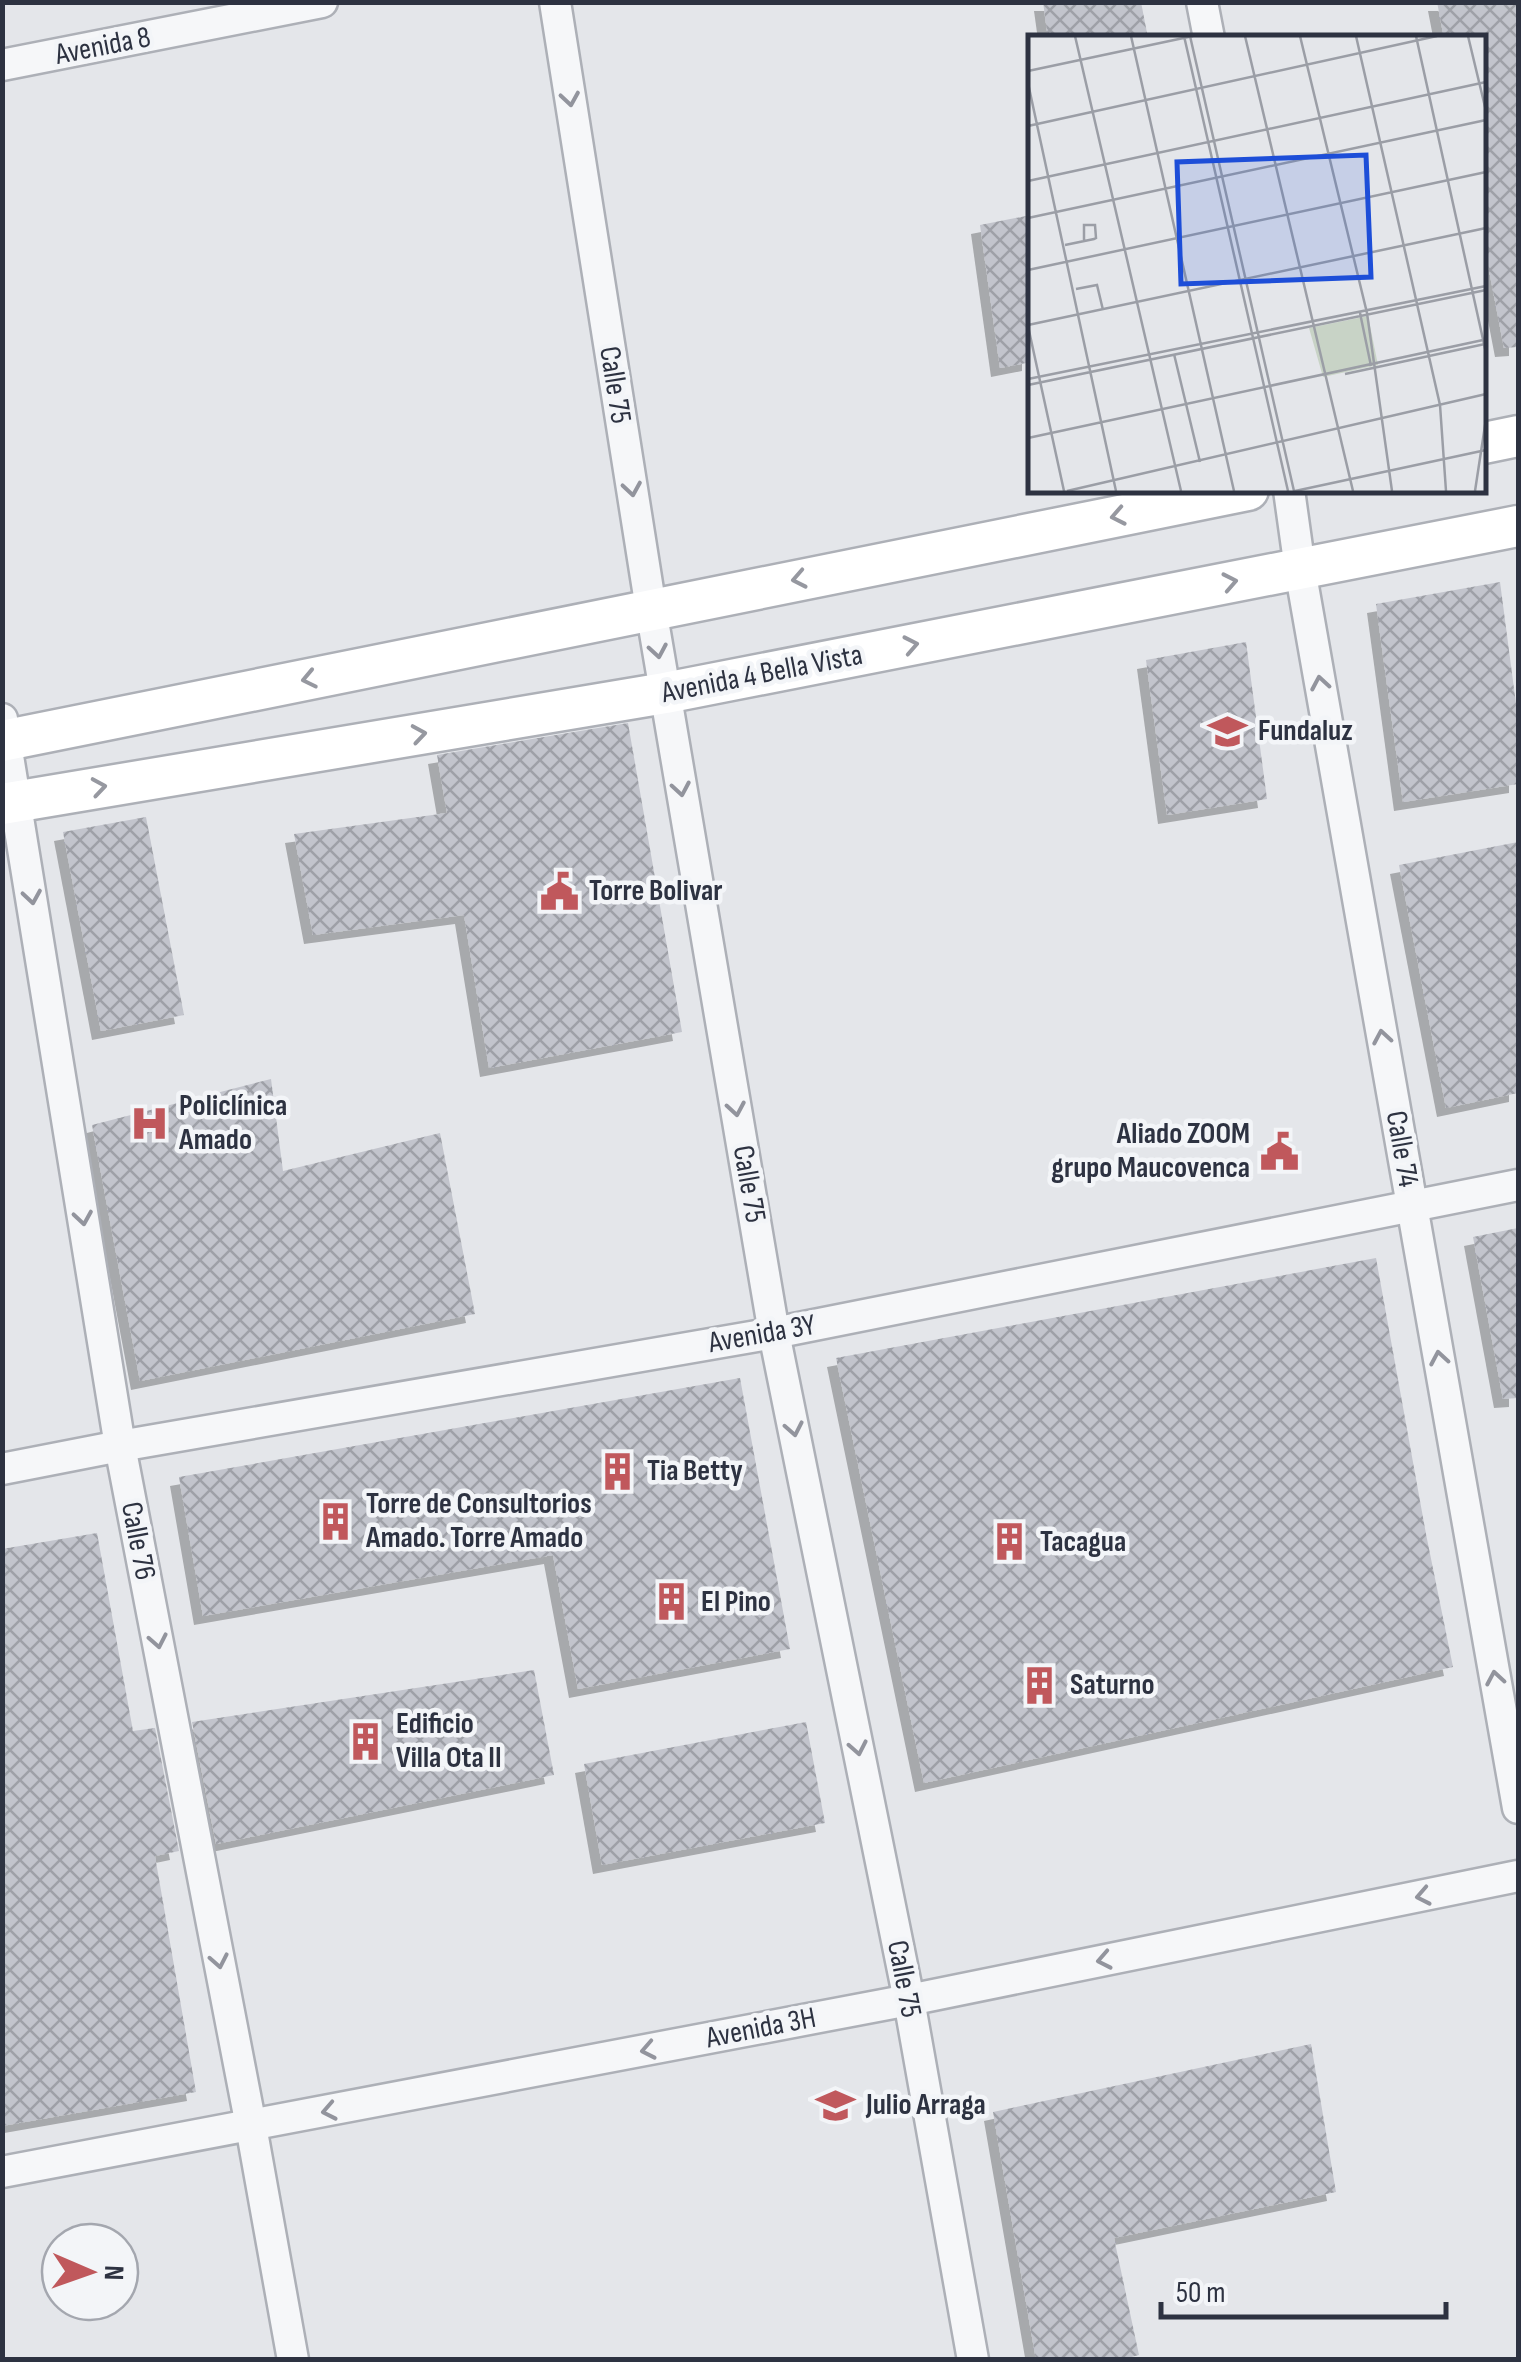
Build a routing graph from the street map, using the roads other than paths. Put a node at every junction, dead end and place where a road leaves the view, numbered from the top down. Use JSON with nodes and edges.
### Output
{"nodes":[{"id":1,"x":322,"y":2,"type":"edge"},
{"id":2,"x":555,"y":2,"type":"edge"},
{"id":3,"x":1202,"y":2,"type":"edge"},
{"id":4,"x":1208,"y":35,"type":"edge"},
{"id":5,"x":2,"y":66,"type":"edge"},
{"id":6,"x":1518,"y":436,"type":"edge"},
{"id":7,"x":1486,"y":443,"type":"edge"},
{"id":8,"x":1238,"y":492,"type":"edge"},
{"id":9,"x":1289,"y":492,"type":"edge"},
{"id":10,"x":1518,"y":526,"type":"edge"},
{"id":11,"x":1300,"y":568,"type":"junction"},
{"id":12,"x":651,"y":609,"type":"junction"},
{"id":13,"x":665,"y":693,"type":"junction"},
{"id":14,"x":4,"y":734,"type":"edge"},
{"id":15,"x":10,"y":802,"type":"edge"},
{"id":16,"x":1518,"y":1185,"type":"edge"},
{"id":17,"x":1412,"y":1206,"type":"junction"},
{"id":18,"x":774,"y":1333,"type":"junction"},
{"id":19,"x":120,"y":1446,"type":"junction"},
{"id":20,"x":2,"y":1469,"type":"edge"},
{"id":21,"x":1518,"y":1808,"type":"edge"},
{"id":22,"x":1518,"y":1876,"type":"edge"},
{"id":23,"x":909,"y":2000,"type":"junction"},
{"id":24,"x":251,"y":2126,"type":"junction"},
{"id":25,"x":2,"y":2172,"type":"edge"},
{"id":26,"x":293,"y":2360,"type":"edge"},
{"id":27,"x":973,"y":2360,"type":"edge"}],
"edges":[{"from":1,"to":5,"type":"street","name":"Avenida 8"},
{"from":2,"to":12,"type":"street","name":"Calle 75","one_way":true},
{"from":3,"to":4,"type":"street"},
{"from":6,"to":7,"type":"street"},
{"from":8,"to":12,"type":"street","one_way":true},
{"from":9,"to":11,"type":"street","name":"Calle 74"},
{"from":10,"to":11,"type":"street","name":"Avenida 4 Bella Vista"},
{"from":13,"to":11,"type":"street","name":"Avenida 4 Bella Vista","one_way":true},
{"from":17,"to":11,"type":"street","name":"Calle 74","one_way":true},
{"from":12,"to":13,"type":"street","name":"Calle 75","one_way":true},
{"from":12,"to":14,"type":"street","one_way":true},
{"from":15,"to":13,"type":"street","name":"Avenida 4 Bella Vista","one_way":true},
{"from":13,"to":18,"type":"street","name":"Calle 75","one_way":true},
{"from":14,"to":15,"type":"street","name":"Calle 76"},
{"from":15,"to":19,"type":"street","name":"Calle 76","one_way":true},
{"from":16,"to":17,"type":"street","name":"Avenida 3Y"},
{"from":17,"to":18,"type":"street","name":"Avenida 3Y"},
{"from":21,"to":17,"type":"street","name":"Calle 74","one_way":true},
{"from":18,"to":19,"type":"street","name":"Avenida 3Y"},
{"from":18,"to":23,"type":"street","name":"Calle 75","one_way":true},
{"from":19,"to":20,"type":"street","name":"Avenida 3Y"},
{"from":19,"to":24,"type":"street","name":"Calle 76","one_way":true},
{"from":22,"to":23,"type":"street","name":"Avenida 3H","one_way":true},
{"from":23,"to":24,"type":"street","name":"Avenida 3H","one_way":true},
{"from":23,"to":27,"type":"street","name":"Calle 75"},
{"from":24,"to":25,"type":"street","name":"Avenida 3H"},
{"from":24,"to":26,"type":"street","name":"Calle 76"}]}
